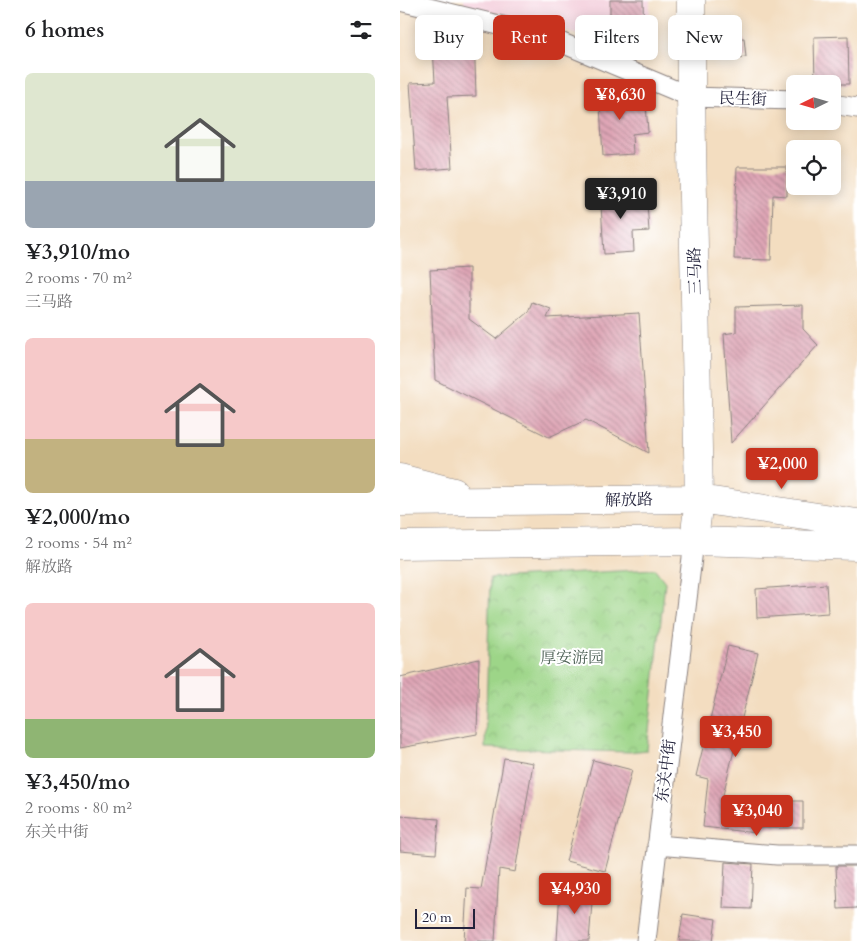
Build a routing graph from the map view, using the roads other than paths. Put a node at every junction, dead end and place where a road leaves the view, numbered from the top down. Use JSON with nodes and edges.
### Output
{"nodes":[{"id":1,"x":691,"y":0,"type":"edge"},
{"id":2,"x":400,"y":1,"type":"edge"},
{"id":3,"x":691,"y":97,"type":"junction"},
{"id":4,"x":786,"y":100,"type":"edge"},
{"id":5,"x":841,"y":105,"type":"edge"},
{"id":6,"x":857,"y":108,"type":"edge"},
{"id":7,"x":400,"y":478,"type":"edge"},
{"id":8,"x":700,"y":498,"type":"junction"},
{"id":9,"x":400,"y":502,"type":"edge"},
{"id":10,"x":487,"y":502,"type":"junction"},
{"id":11,"x":857,"y":523,"type":"edge"},
{"id":12,"x":694,"y":541,"type":"junction"},
{"id":13,"x":400,"y":545,"type":"edge"},
{"id":14,"x":857,"y":546,"type":"edge"},
{"id":15,"x":657,"y":845,"type":"junction"},
{"id":16,"x":857,"y":855,"type":"edge"},
{"id":17,"x":646,"y":941,"type":"edge"}],
"edges":[{"from":1,"to":3,"type":"main road","name":"三马路"},
{"from":2,"to":3,"type":"street"},
{"from":3,"to":4,"type":"street","name":"民生街"},
{"from":3,"to":8,"type":"main road","name":"三马路"},
{"from":5,"to":6,"type":"street"},
{"from":7,"to":10,"type":"main road"},
{"from":8,"to":10,"type":"main road","name":"解放路"},
{"from":8,"to":11,"type":"main road","name":"解放路"},
{"from":8,"to":12,"type":"main road","name":"三马路"},
{"from":9,"to":10,"type":"main road","name":"解放路"},
{"from":12,"to":13,"type":"main road"},
{"from":12,"to":14,"type":"main road"},
{"from":12,"to":15,"type":"street","name":"东关中街"},
{"from":15,"to":16,"type":"street"},
{"from":15,"to":17,"type":"street","name":"东关中街"}]}
